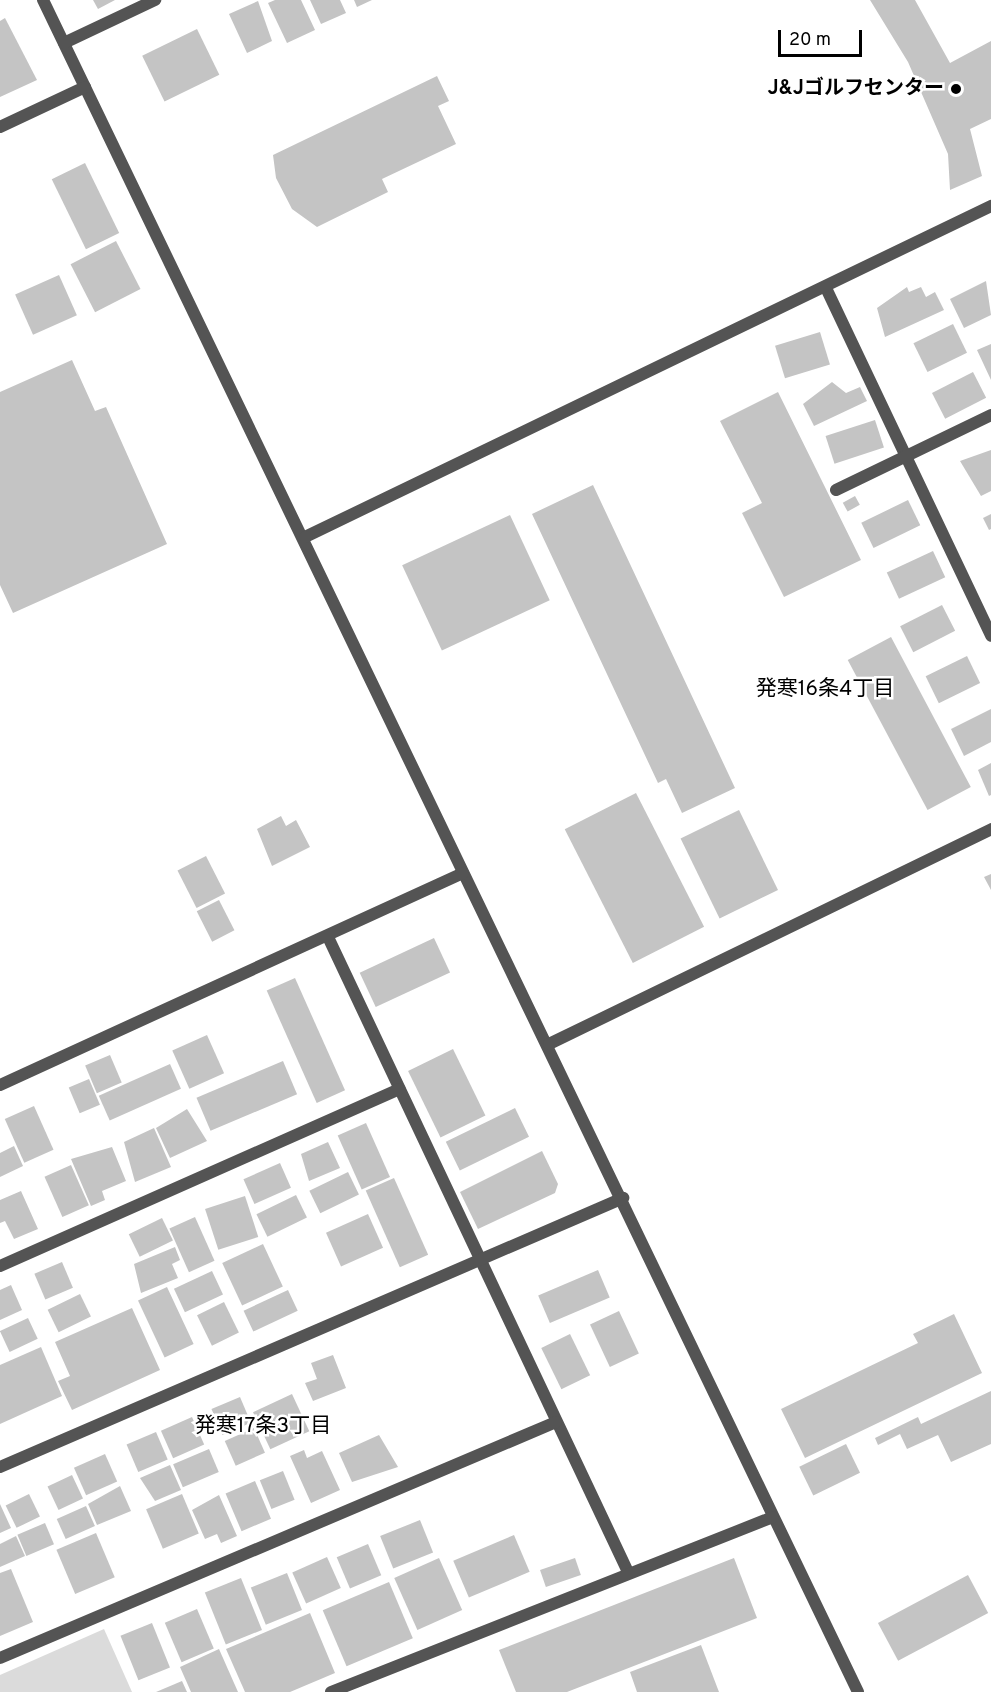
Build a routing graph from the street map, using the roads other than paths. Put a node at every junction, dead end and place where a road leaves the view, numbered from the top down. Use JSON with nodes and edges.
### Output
{"nodes":[{"id":1,"x":43,"y":0,"type":"edge"},
{"id":2,"x":154,"y":0,"type":"edge"},
{"id":3,"x":64,"y":43,"type":"junction"},
{"id":4,"x":85,"y":87,"type":"junction"},
{"id":5,"x":0,"y":127,"type":"edge"},
{"id":6,"x":991,"y":207,"type":"edge"},
{"id":7,"x":826,"y":288,"type":"junction"},
{"id":8,"x":991,"y":415,"type":"edge"},
{"id":9,"x":906,"y":456,"type":"junction"},
{"id":10,"x":836,"y":490,"type":"dead end"},
{"id":11,"x":306,"y":537,"type":"junction"},
{"id":12,"x":988,"y":622,"type":"edge"},
{"id":13,"x":991,"y":636,"type":"edge"},
{"id":14,"x":991,"y":829,"type":"edge"},
{"id":15,"x":463,"y":873,"type":"junction"},
{"id":16,"x":328,"y":937,"type":"junction"},
{"id":17,"x":549,"y":1044,"type":"junction"},
{"id":18,"x":0,"y":1085,"type":"edge"},
{"id":19,"x":400,"y":1089,"type":"junction"},
{"id":20,"x":623,"y":1198,"type":"junction"},
{"id":21,"x":481,"y":1262,"type":"junction"},
{"id":22,"x":0,"y":1266,"type":"edge"},
{"id":23,"x":556,"y":1422,"type":"junction"},
{"id":24,"x":0,"y":1467,"type":"edge"},
{"id":25,"x":773,"y":1517,"type":"junction"},
{"id":26,"x":628,"y":1572,"type":"junction"},
{"id":27,"x":0,"y":1658,"type":"edge"},
{"id":28,"x":331,"y":1692,"type":"edge"},
{"id":29,"x":858,"y":1692,"type":"edge"}],
"edges":[{"from":1,"to":3,"type":"street"},
{"from":2,"to":3,"type":"street"},
{"from":3,"to":4,"type":"street"},
{"from":4,"to":5,"type":"street"},
{"from":4,"to":11,"type":"street"},
{"from":6,"to":7,"type":"street"},
{"from":7,"to":9,"type":"street"},
{"from":7,"to":11,"type":"street"},
{"from":8,"to":9,"type":"street"},
{"from":9,"to":10,"type":"street"},
{"from":9,"to":12,"type":"street"},
{"from":11,"to":15,"type":"street"},
{"from":12,"to":13,"type":"street"},
{"from":14,"to":17,"type":"street"},
{"from":15,"to":16,"type":"street"},
{"from":15,"to":17,"type":"street"},
{"from":16,"to":18,"type":"street"},
{"from":16,"to":19,"type":"street"},
{"from":17,"to":20,"type":"street"},
{"from":19,"to":21,"type":"street"},
{"from":19,"to":22,"type":"street"},
{"from":20,"to":21,"type":"street"},
{"from":20,"to":25,"type":"street"},
{"from":21,"to":23,"type":"street"},
{"from":21,"to":24,"type":"street"},
{"from":23,"to":26,"type":"street"},
{"from":23,"to":27,"type":"street"},
{"from":25,"to":26,"type":"street"},
{"from":25,"to":29,"type":"street"},
{"from":26,"to":28,"type":"street"}]}
